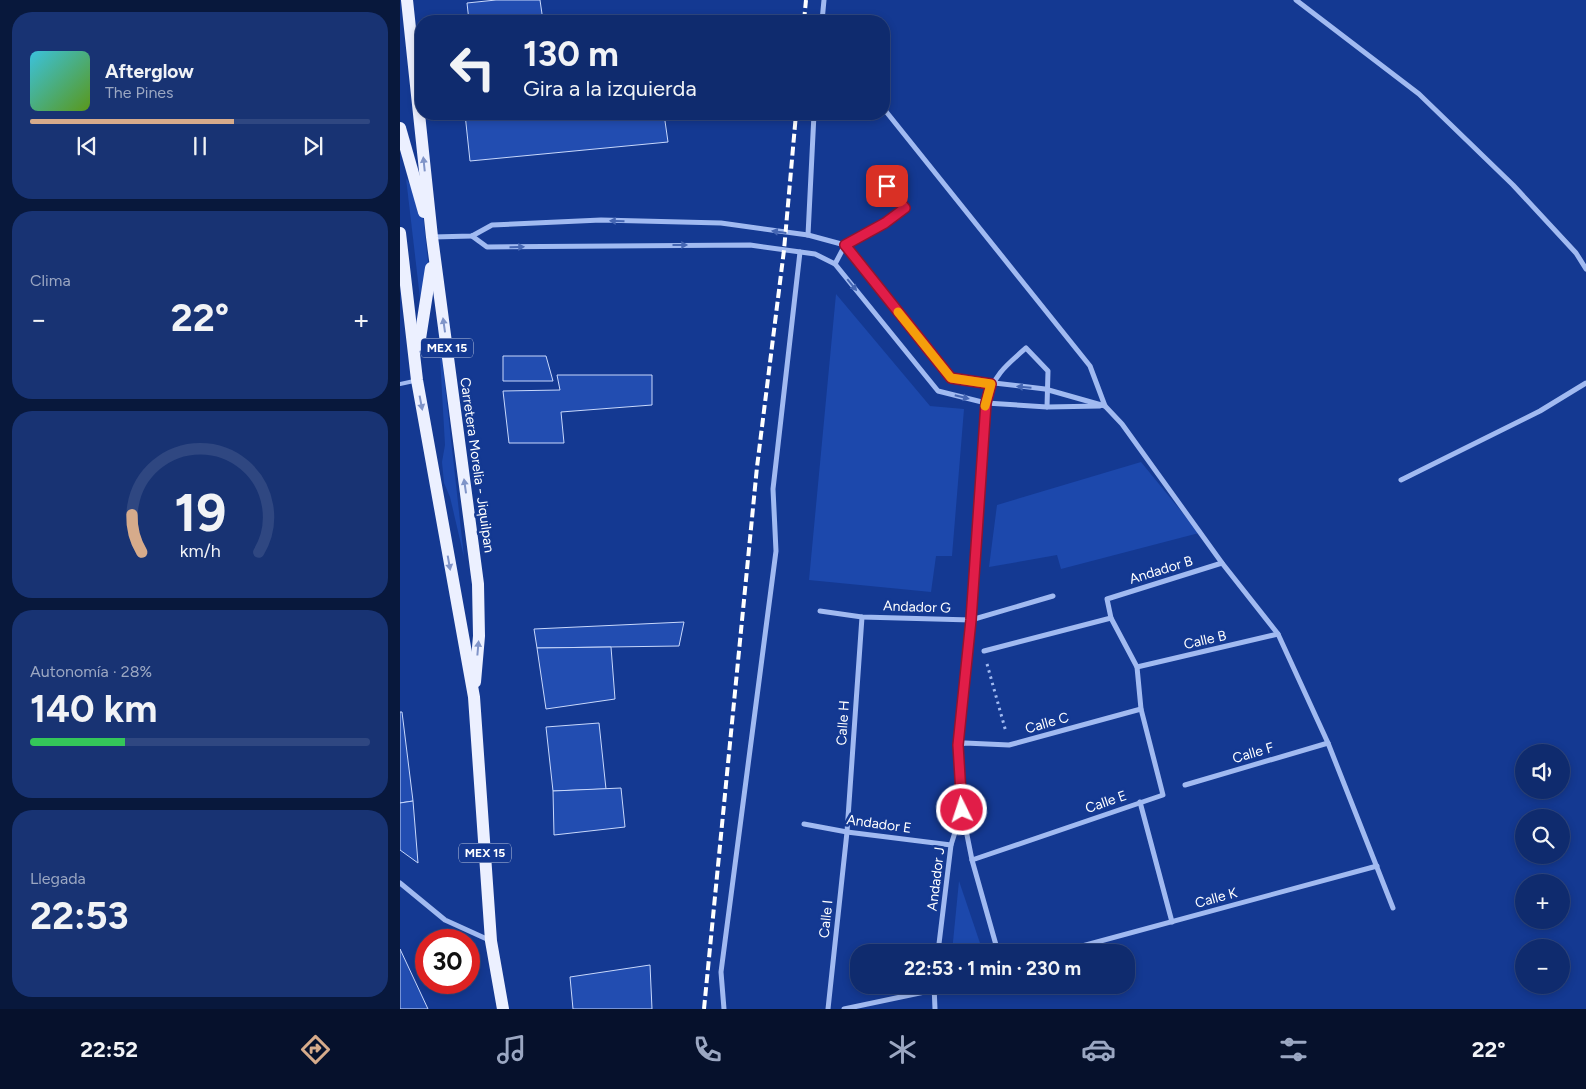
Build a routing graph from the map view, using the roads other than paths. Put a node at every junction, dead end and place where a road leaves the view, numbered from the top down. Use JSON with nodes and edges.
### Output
{"nodes":[{"id":1,"x":407,"y":0,"type":"edge"},
{"id":2,"x":824,"y":0,"type":"edge"},
{"id":3,"x":1296,"y":0,"type":"edge"},
{"id":4,"x":823,"y":15,"type":"edge"},
{"id":5,"x":415,"y":76,"type":"edge"},
{"id":6,"x":890,"y":116,"type":"edge"},
{"id":7,"x":420,"y":120,"type":"edge"},
{"id":8,"x":814,"y":120,"type":"edge"},
{"id":9,"x":400,"y":128,"type":"edge"},
{"id":10,"x":879,"y":175,"type":"dead end"},
{"id":11,"x":400,"y":233,"type":"edge"},
{"id":12,"x":808,"y":235,"type":"junction"},
{"id":13,"x":472,"y":236,"type":"junction"},
{"id":14,"x":432,"y":237,"type":"junction"},
{"id":15,"x":845,"y":245,"type":"junction"},
{"id":16,"x":800,"y":252,"type":"junction"},
{"id":17,"x":834,"y":264,"type":"junction"},
{"id":18,"x":1586,"y":269,"type":"edge"},
{"id":19,"x":417,"y":380,"type":"junction"},
{"id":20,"x":1586,"y":383,"type":"edge"},
{"id":21,"x":400,"y":384,"type":"edge"},
{"id":22,"x":991,"y":384,"type":"junction"},
{"id":23,"x":1046,"y":389,"type":"junction"},
{"id":24,"x":986,"y":403,"type":"junction"},
{"id":25,"x":1105,"y":406,"type":"junction"},
{"id":26,"x":1047,"y":407,"type":"junction"},
{"id":27,"x":1401,"y":480,"type":"dead end"},
{"id":28,"x":1222,"y":563,"type":"junction"},
{"id":29,"x":1053,"y":596,"type":"dead end"},
{"id":30,"x":820,"y":611,"type":"dead end"},
{"id":31,"x":862,"y":616,"type":"junction"},
{"id":32,"x":1111,"y":618,"type":"junction"},
{"id":33,"x":971,"y":620,"type":"junction"},
{"id":34,"x":1278,"y":634,"type":"junction"},
{"id":35,"x":984,"y":651,"type":"road end"},
{"id":36,"x":1137,"y":667,"type":"junction"},
{"id":37,"x":474,"y":697,"type":"junction"},
{"id":38,"x":1140,"y":708,"type":"junction"},
{"id":39,"x":1328,"y":743,"type":"junction"},
{"id":40,"x":958,"y":745,"type":"junction"},
{"id":41,"x":1185,"y":785,"type":"dead end"},
{"id":42,"x":1140,"y":802,"type":"junction"},
{"id":43,"x":962,"y":810,"type":"junction"},
{"id":44,"x":804,"y":824,"type":"dead end"},
{"id":45,"x":847,"y":832,"type":"junction"},
{"id":46,"x":951,"y":845,"type":"junction"},
{"id":47,"x":972,"y":860,"type":"junction"},
{"id":48,"x":1377,"y":866,"type":"junction"},
{"id":49,"x":400,"y":883,"type":"edge"},
{"id":50,"x":1393,"y":908,"type":"dead end"},
{"id":51,"x":1172,"y":922,"type":"junction"},
{"id":52,"x":491,"y":941,"type":"junction"},
{"id":53,"x":939,"y":944,"type":"edge"},
{"id":54,"x":996,"y":944,"type":"edge"},
{"id":55,"x":1090,"y":944,"type":"edge"},
{"id":56,"x":908,"y":994,"type":"edge"},
{"id":57,"x":935,"y":994,"type":"edge"},
{"id":58,"x":503,"y":1009,"type":"edge"},
{"id":59,"x":724,"y":1009,"type":"edge"},
{"id":60,"x":828,"y":1009,"type":"edge"},
{"id":61,"x":844,"y":1009,"type":"edge"},
{"id":62,"x":936,"y":1009,"type":"edge"}],
"edges":[{"from":5,"to":1,"type":"main road","name":"Carretera Morelia - Jiquilpan","number":"MEX 15","one_way":true},
{"from":2,"to":4,"type":"street"},
{"from":3,"to":18,"type":"street"},
{"from":6,"to":25,"type":"street"},
{"from":14,"to":7,"type":"main road","name":"Carretera Morelia - Jiquilpan","number":"MEX 15","one_way":true},
{"from":8,"to":12,"type":"street"},
{"from":9,"to":14,"type":"main road"},
{"from":10,"to":15,"type":"street"},
{"from":11,"to":19,"type":"main road","name":"Carretera Morelia - Jiquilpan","number":"MEX 15"},
{"from":12,"to":13,"type":"street","one_way":true},
{"from":12,"to":15,"type":"street"},
{"from":13,"to":14,"type":"street"},
{"from":13,"to":16,"type":"street","one_way":true},
{"from":14,"to":19,"type":"main road"},
{"from":37,"to":14,"type":"main road","name":"Carretera Morelia - Jiquilpan","number":"MEX 15","one_way":true},
{"from":15,"to":17,"type":"street"},
{"from":15,"to":22,"type":"street"},
{"from":16,"to":17,"type":"street"},
{"from":16,"to":59,"type":"street"},
{"from":17,"to":24,"type":"street","one_way":true},
{"from":19,"to":21,"type":"lane"},
{"from":19,"to":37,"type":"main road","name":"Carretera Morelia - Jiquilpan","number":"MEX 15","one_way":true},
{"from":20,"to":27,"type":"street"},
{"from":23,"to":22,"type":"street","one_way":true},
{"from":22,"to":23,"type":"street"},
{"from":22,"to":24,"type":"street"},
{"from":23,"to":25,"type":"street"},
{"from":23,"to":26,"type":"street"},
{"from":24,"to":26,"type":"street"},
{"from":24,"to":33,"type":"street"},
{"from":25,"to":26,"type":"street"},
{"from":25,"to":28,"type":"street"},
{"from":28,"to":32,"type":"street","name":"Andador B"},
{"from":28,"to":34,"type":"street"},
{"from":29,"to":33,"type":"street","name":"Andador G"},
{"from":30,"to":31,"type":"street","name":"Andador G"},
{"from":31,"to":33,"type":"street","name":"Andador G"},
{"from":31,"to":45,"type":"street","name":"Calle H"},
{"from":32,"to":35,"type":"street"},
{"from":32,"to":36,"type":"street"},
{"from":33,"to":40,"type":"street"},
{"from":34,"to":36,"type":"street","name":"Calle B"},
{"from":34,"to":39,"type":"street"},
{"from":36,"to":38,"type":"street","name":"Calle E"},
{"from":37,"to":52,"type":"main road","name":"Carretera Morelia - Jiquilpan","number":"MEX 15"},
{"from":38,"to":40,"type":"street","name":"Calle C"},
{"from":38,"to":42,"type":"street","name":"Calle E"},
{"from":39,"to":41,"type":"street","name":"Calle F"},
{"from":39,"to":48,"type":"street"},
{"from":40,"to":43,"type":"street"},
{"from":42,"to":47,"type":"street","name":"Calle E"},
{"from":42,"to":51,"type":"street"},
{"from":43,"to":46,"type":"street","name":"Andador J"},
{"from":43,"to":47,"type":"street"},
{"from":44,"to":45,"type":"street","name":"Andador E"},
{"from":45,"to":46,"type":"street","name":"Andador E"},
{"from":45,"to":60,"type":"street","name":"Calle I"},
{"from":46,"to":53,"type":"street","name":"Andador J"},
{"from":47,"to":54,"type":"street"},
{"from":48,"to":50,"type":"street"},
{"from":48,"to":51,"type":"street","name":"Calle K"},
{"from":49,"to":52,"type":"street"},
{"from":51,"to":55,"type":"street","name":"Calle K"},
{"from":52,"to":58,"type":"main road","name":"Carretera Morelia - Jiquilpan","number":"MEX 15"},
{"from":56,"to":61,"type":"street"},
{"from":57,"to":62,"type":"street"}]}
